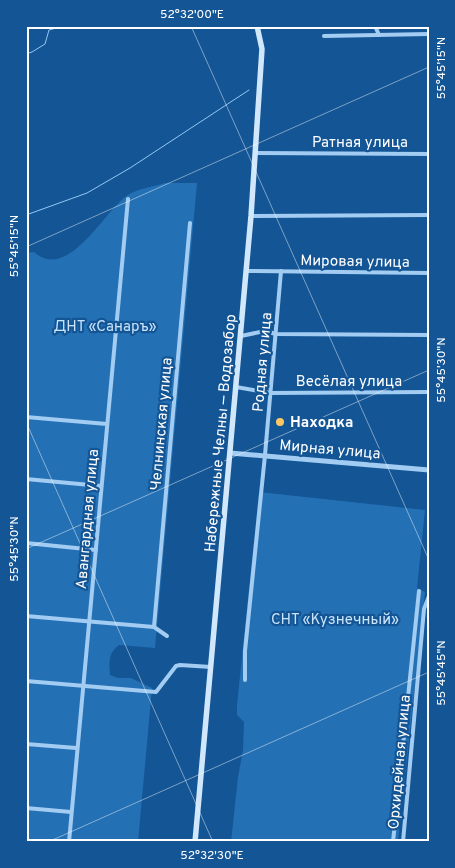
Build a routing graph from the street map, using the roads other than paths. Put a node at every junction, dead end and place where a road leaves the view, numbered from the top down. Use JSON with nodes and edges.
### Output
{"nodes":[{"id":1,"x":257,"y":26,"type":"edge"},
{"id":2,"x":375,"y":26,"type":"edge"},
{"id":3,"x":429,"y":34,"type":"edge"},
{"id":4,"x":379,"y":35,"type":"junction"},
{"id":5,"x":324,"y":36,"type":"dead end"},
{"id":6,"x":255,"y":154,"type":"junction"},
{"id":7,"x":429,"y":154,"type":"edge"},
{"id":8,"x":128,"y":199,"type":"dead end"},
{"id":9,"x":429,"y":215,"type":"edge"},
{"id":10,"x":251,"y":216,"type":"junction"},
{"id":11,"x":190,"y":223,"type":"dead end"},
{"id":12,"x":246,"y":271,"type":"junction"},
{"id":13,"x":280,"y":271,"type":"junction"},
{"id":14,"x":429,"y":272,"type":"edge"},
{"id":15,"x":276,"y":334,"type":"junction"},
{"id":16,"x":429,"y":335,"type":"edge"},
{"id":17,"x":241,"y":336,"type":"junction"},
{"id":18,"x":236,"y":387,"type":"junction"},
{"id":19,"x":429,"y":392,"type":"edge"},
{"id":20,"x":270,"y":393,"type":"junction"},
{"id":21,"x":26,"y":417,"type":"edge"},
{"id":22,"x":107,"y":424,"type":"junction"},
{"id":23,"x":230,"y":453,"type":"junction"},
{"id":24,"x":265,"y":456,"type":"junction"},
{"id":25,"x":429,"y":470,"type":"edge"},
{"id":26,"x":26,"y":479,"type":"edge"},
{"id":27,"x":101,"y":486,"type":"junction"},
{"id":28,"x":26,"y":543,"type":"edge"},
{"id":29,"x":96,"y":550,"type":"junction"},
{"id":30,"x":419,"y":592,"type":"dead end"},
{"id":31,"x":429,"y":596,"type":"edge"},
{"id":32,"x":26,"y":616,"type":"edge"},
{"id":33,"x":90,"y":620,"type":"junction"},
{"id":34,"x":154,"y":627,"type":"junction"},
{"id":35,"x":167,"y":636,"type":"dead end"},
{"id":36,"x":212,"y":667,"type":"junction"},
{"id":37,"x":246,"y":680,"type":"dead end"},
{"id":38,"x":26,"y":681,"type":"edge"},
{"id":39,"x":84,"y":686,"type":"junction"},
{"id":40,"x":26,"y":744,"type":"edge"},
{"id":41,"x":76,"y":748,"type":"junction"},
{"id":42,"x":26,"y":808,"type":"edge"},
{"id":43,"x":71,"y":812,"type":"junction"},
{"id":44,"x":69,"y":842,"type":"edge"},
{"id":45,"x":195,"y":842,"type":"edge"},
{"id":46,"x":393,"y":842,"type":"edge"},
{"id":47,"x":403,"y":842,"type":"edge"}],
"edges":[{"from":1,"to":6,"type":"main road","name":"Набережные Челны — Водозабор"},
{"from":2,"to":4,"type":"street"},
{"from":3,"to":4,"type":"street"},
{"from":4,"to":5,"type":"street"},
{"from":6,"to":7,"type":"street","name":"Ратная улица"},
{"from":6,"to":10,"type":"main road","name":"Набережные Челны — Водозабор"},
{"from":8,"to":22,"type":"street","name":"Авангардная улица"},
{"from":9,"to":10,"type":"street"},
{"from":10,"to":12,"type":"main road","name":"Набережные Челны — Водозабор"},
{"from":11,"to":34,"type":"street","name":"Челнинская улица"},
{"from":12,"to":13,"type":"street","name":"Мировая улица"},
{"from":12,"to":17,"type":"main road","name":"Набережные Челны — Водозабор"},
{"from":13,"to":14,"type":"street","name":"Мировая улица"},
{"from":13,"to":15,"type":"street","name":"Родная улица"},
{"from":15,"to":16,"type":"street"},
{"from":15,"to":17,"type":"street"},
{"from":15,"to":20,"type":"street","name":"Родная улица"},
{"from":17,"to":18,"type":"main road","name":"Набережные Челны — Водозабор"},
{"from":18,"to":20,"type":"street","name":"Весёлая улица"},
{"from":18,"to":23,"type":"main road","name":"Набережные Челны — Водозабор"},
{"from":19,"to":20,"type":"street","name":"Весёлая улица"},
{"from":20,"to":24,"type":"street","name":"Родная улица"},
{"from":21,"to":22,"type":"street"},
{"from":22,"to":27,"type":"street","name":"Авангардная улица"},
{"from":23,"to":24,"type":"street","name":"Мирная улица"},
{"from":23,"to":36,"type":"main road","name":"Набережные Челны — Водозабор"},
{"from":24,"to":25,"type":"street","name":"Мирная улица"},
{"from":24,"to":37,"type":"street","name":"Родная улица"},
{"from":26,"to":27,"type":"street"},
{"from":27,"to":29,"type":"street","name":"Авангардная улица"},
{"from":28,"to":29,"type":"street"},
{"from":29,"to":33,"type":"street","name":"Авангардная улица"},
{"from":30,"to":46,"type":"street"},
{"from":31,"to":47,"type":"street","name":"Орхидейная улица"},
{"from":32,"to":33,"type":"street"},
{"from":33,"to":34,"type":"street"},
{"from":33,"to":39,"type":"street","name":"Авангардная улица"},
{"from":34,"to":35,"type":"street"},
{"from":36,"to":39,"type":"street"},
{"from":36,"to":45,"type":"main road","name":"Набережные Челны — Водозабор"},
{"from":38,"to":39,"type":"street"},
{"from":39,"to":41,"type":"street","name":"Авангардная улица"},
{"from":40,"to":41,"type":"street"},
{"from":41,"to":43,"type":"street","name":"Авангардная улица"},
{"from":42,"to":43,"type":"street"},
{"from":43,"to":44,"type":"street","name":"Авангардная улица"}]}
